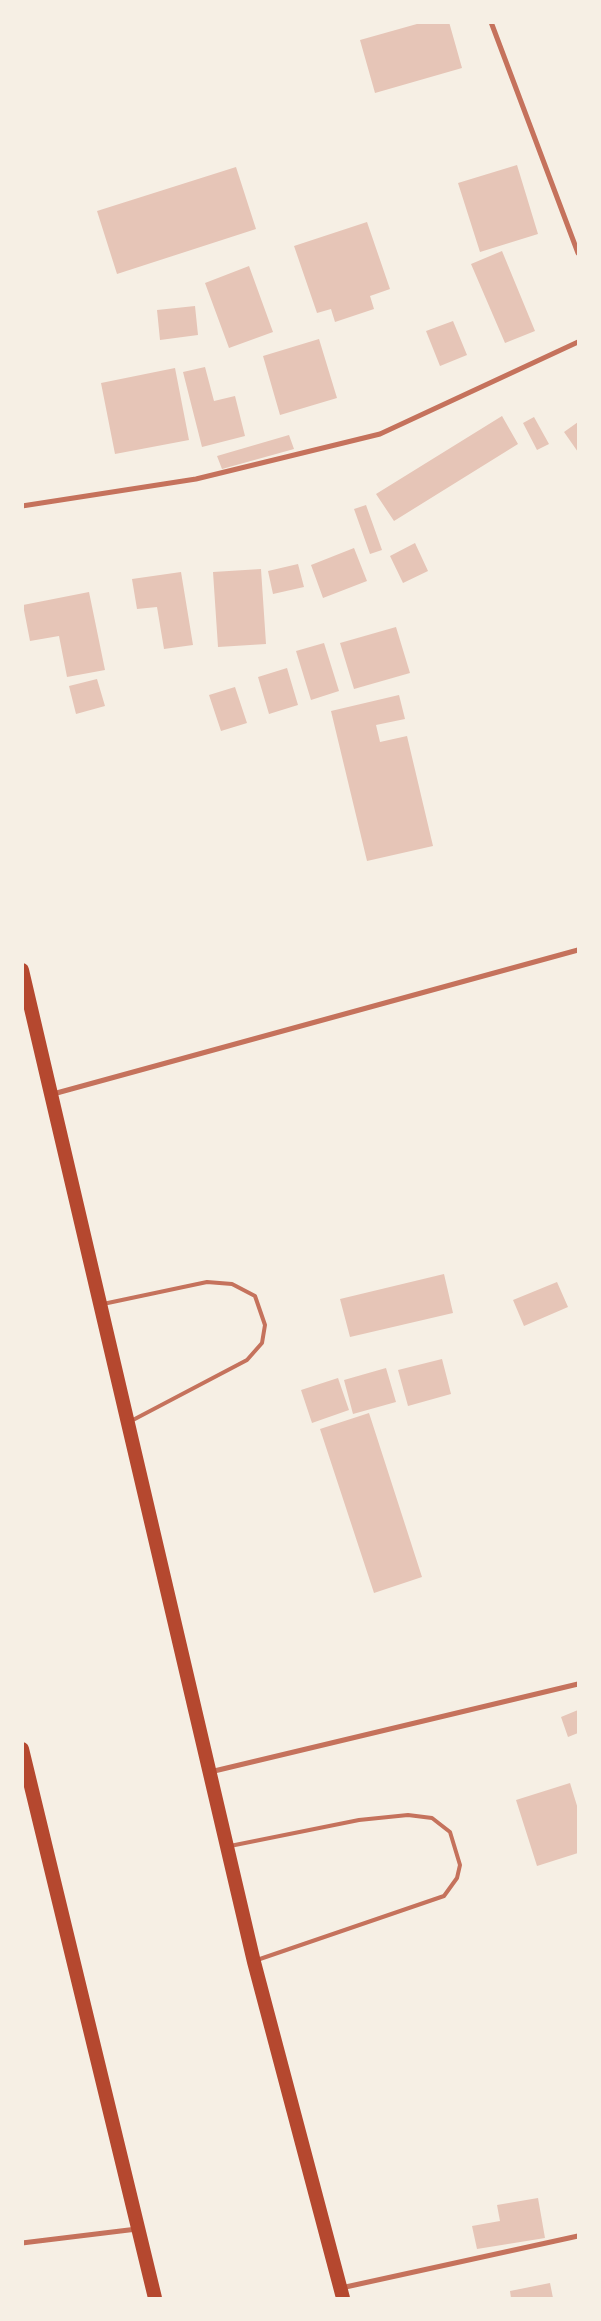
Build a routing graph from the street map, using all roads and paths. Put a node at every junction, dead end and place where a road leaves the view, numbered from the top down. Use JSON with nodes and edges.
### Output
{"nodes":[{"id":1,"x":491,"y":22,"type":"edge"},
{"id":2,"x":578,"y":252,"type":"edge"},
{"id":3,"x":578,"y":342,"type":"edge"},
{"id":4,"x":22,"y":506,"type":"edge"},
{"id":5,"x":578,"y":950,"type":"edge"},
{"id":6,"x":22,"y":970,"type":"edge"},
{"id":7,"x":52,"y":1094,"type":"junction"},
{"id":8,"x":100,"y":1305,"type":"junction"},
{"id":9,"x":127,"y":1423,"type":"junction"},
{"id":10,"x":578,"y":1684,"type":"edge"},
{"id":11,"x":22,"y":1749,"type":"edge"},
{"id":12,"x":209,"y":1772,"type":"junction"},
{"id":13,"x":228,"y":1847,"type":"junction"},
{"id":14,"x":254,"y":1962,"type":"junction"},
{"id":15,"x":138,"y":2229,"type":"junction"},
{"id":16,"x":578,"y":2236,"type":"edge"},
{"id":17,"x":22,"y":2243,"type":"edge"},
{"id":18,"x":342,"y":2293,"type":"edge"},
{"id":19,"x":155,"y":2298,"type":"edge"}],
"edges":[{"from":1,"to":2,"type":"street"},
{"from":3,"to":4,"type":"street"},
{"from":5,"to":7,"type":"street"},
{"from":6,"to":7,"type":"highway"},
{"from":7,"to":8,"type":"highway"},
{"from":8,"to":9,"type":"highway"},
{"from":8,"to":9,"type":"lane"},
{"from":9,"to":12,"type":"highway"},
{"from":10,"to":12,"type":"street"},
{"from":11,"to":15,"type":"highway"},
{"from":12,"to":13,"type":"highway"},
{"from":13,"to":14,"type":"highway"},
{"from":13,"to":14,"type":"lane"},
{"from":14,"to":18,"type":"highway"},
{"from":15,"to":17,"type":"street"},
{"from":15,"to":19,"type":"highway"},
{"from":16,"to":18,"type":"street"}]}
